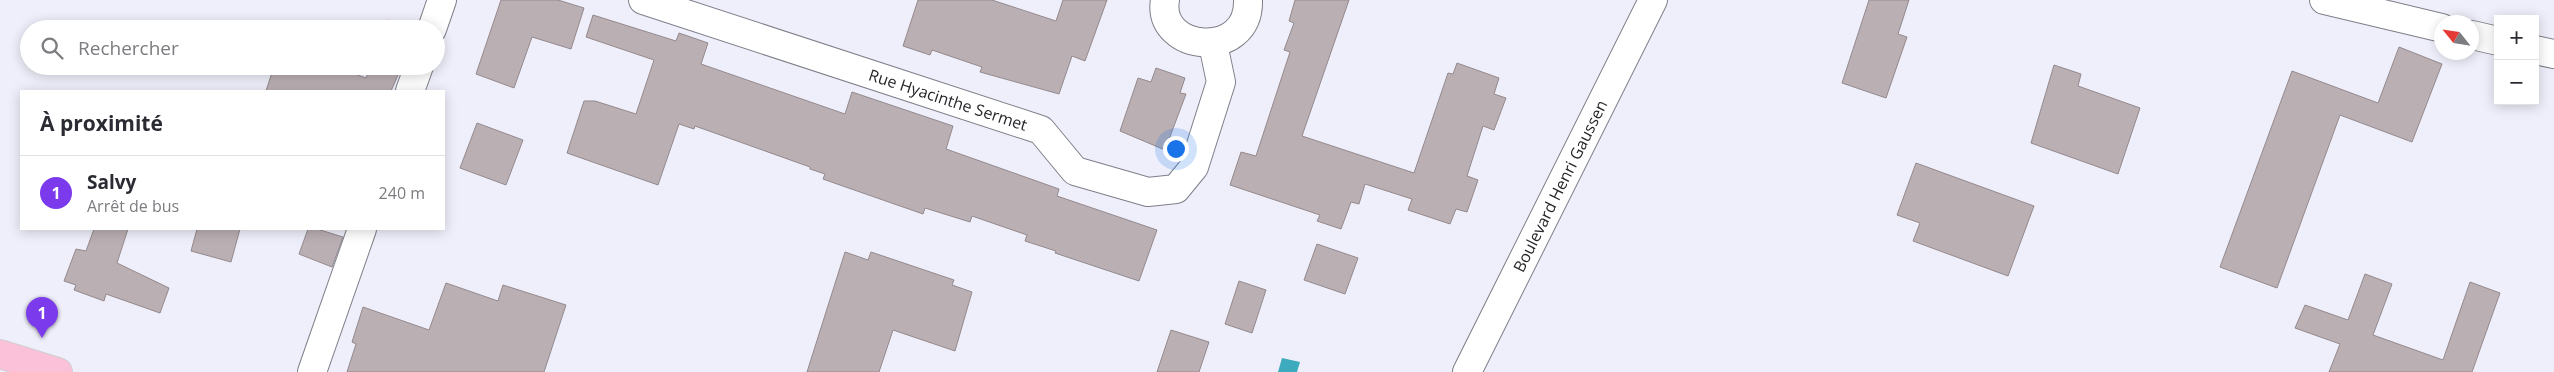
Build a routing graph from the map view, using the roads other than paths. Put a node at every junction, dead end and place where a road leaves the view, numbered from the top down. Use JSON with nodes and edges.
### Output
{"nodes":[{"id":1,"x":442,"y":0,"type":"edge"},
{"id":2,"x":644,"y":0,"type":"edge"},
{"id":3,"x":1165,"y":0,"type":"edge"},
{"id":4,"x":1248,"y":0,"type":"edge"},
{"id":5,"x":1653,"y":0,"type":"edge"},
{"id":6,"x":2324,"y":0,"type":"edge"},
{"id":7,"x":435,"y":20,"type":"edge"},
{"id":8,"x":2434,"y":26,"type":"edge"},
{"id":9,"x":2479,"y":37,"type":"edge"},
{"id":10,"x":2494,"y":40,"type":"edge"},
{"id":11,"x":1213,"y":44,"type":"junction"},
{"id":12,"x":2539,"y":51,"type":"edge"},
{"id":13,"x":2554,"y":54,"type":"edge"},
{"id":14,"x":416,"y":75,"type":"edge"},
{"id":15,"x":410,"y":90,"type":"edge"},
{"id":16,"x":362,"y":230,"type":"edge"},
{"id":17,"x":0,"y":354,"type":"edge"},
{"id":18,"x":58,"y":372,"type":"edge"},
{"id":19,"x":312,"y":372,"type":"edge"},
{"id":20,"x":1467,"y":372,"type":"edge"}],
"edges":[{"from":1,"to":7,"type":"street"},
{"from":2,"to":11,"type":"street","name":"Rue Hyacinthe Sermet"},
{"from":3,"to":11,"type":"street"},
{"from":4,"to":11,"type":"street"},
{"from":5,"to":20,"type":"street","name":"Boulevard Henri Gaussen"},
{"from":6,"to":8,"type":"street"},
{"from":9,"to":10,"type":"street"},
{"from":12,"to":13,"type":"street"},
{"from":14,"to":15,"type":"street"},
{"from":16,"to":19,"type":"street"},
{"from":17,"to":18,"type":"main road"}]}
